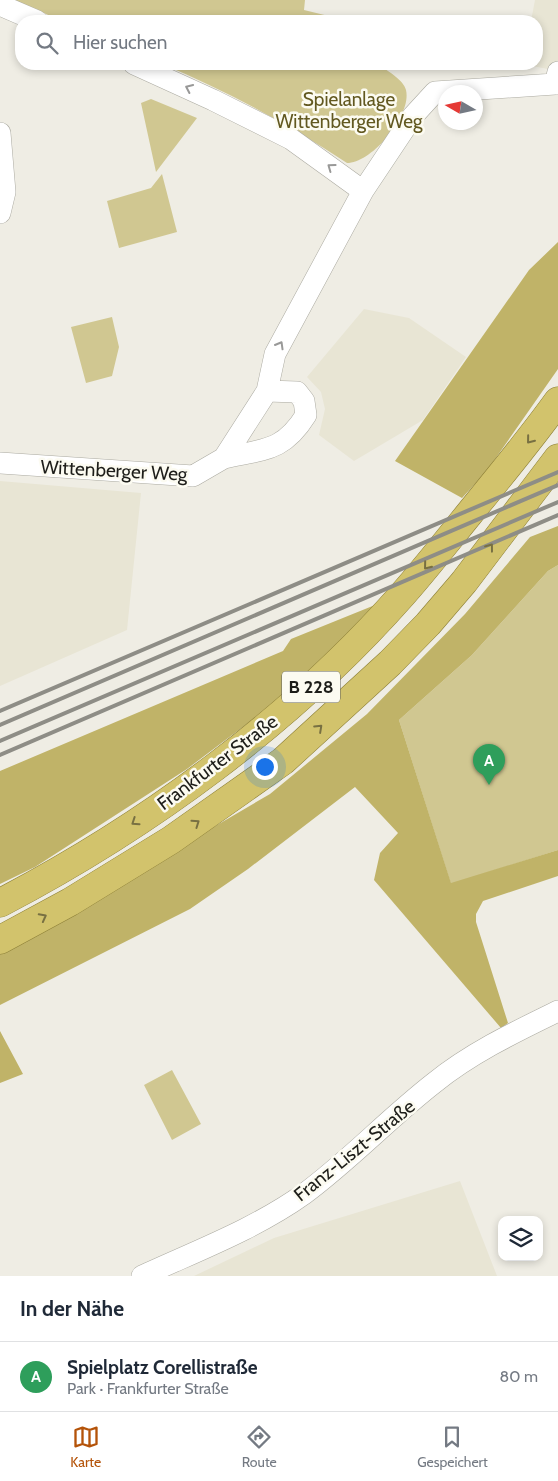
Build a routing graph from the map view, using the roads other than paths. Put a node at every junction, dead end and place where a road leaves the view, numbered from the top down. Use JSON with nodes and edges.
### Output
{"nodes":[{"id":1,"x":0,"y":5,"type":"edge"},
{"id":2,"x":23,"y":15,"type":"edge"},
{"id":3,"x":147,"y":70,"type":"edge"},
{"id":4,"x":558,"y":72,"type":"edge"},
{"id":5,"x":0,"y":133,"type":"edge"},
{"id":6,"x":363,"y":191,"type":"junction"},
{"id":7,"x":0,"y":213,"type":"edge"},
{"id":8,"x":266,"y":391,"type":"junction"},
{"id":9,"x":558,"y":401,"type":"edge"},
{"id":10,"x":224,"y":458,"type":"junction"},
{"id":11,"x":558,"y":458,"type":"edge"},
{"id":12,"x":0,"y":463,"type":"edge"},
{"id":13,"x":0,"y":902,"type":"edge"},
{"id":14,"x":0,"y":940,"type":"edge"},
{"id":15,"x":558,"y":1011,"type":"edge"},
{"id":16,"x":142,"y":1276,"type":"edge"}],
"edges":[{"from":1,"to":2,"type":"street"},
{"from":6,"to":3,"type":"street","one_way":true},
{"from":4,"to":6,"type":"street","name":"Wittenberger Weg"},
{"from":5,"to":7,"type":"street"},
{"from":8,"to":6,"type":"street","name":"Wittenberger Weg","one_way":true},
{"from":8,"to":10,"type":"street","name":"Wittenberger Weg"},
{"from":8,"to":10,"type":"street","name":"Wittenberger Weg"},
{"from":9,"to":13,"type":"highway","name":"Frankfurter Straße","number":"B 228","one_way":true},
{"from":10,"to":12,"type":"street","name":"Wittenberger Weg"},
{"from":14,"to":11,"type":"highway","name":"Frankfurter Straße","number":"B 228","one_way":true},
{"from":15,"to":16,"type":"street","name":"Franz-Liszt-Straße"}]}
